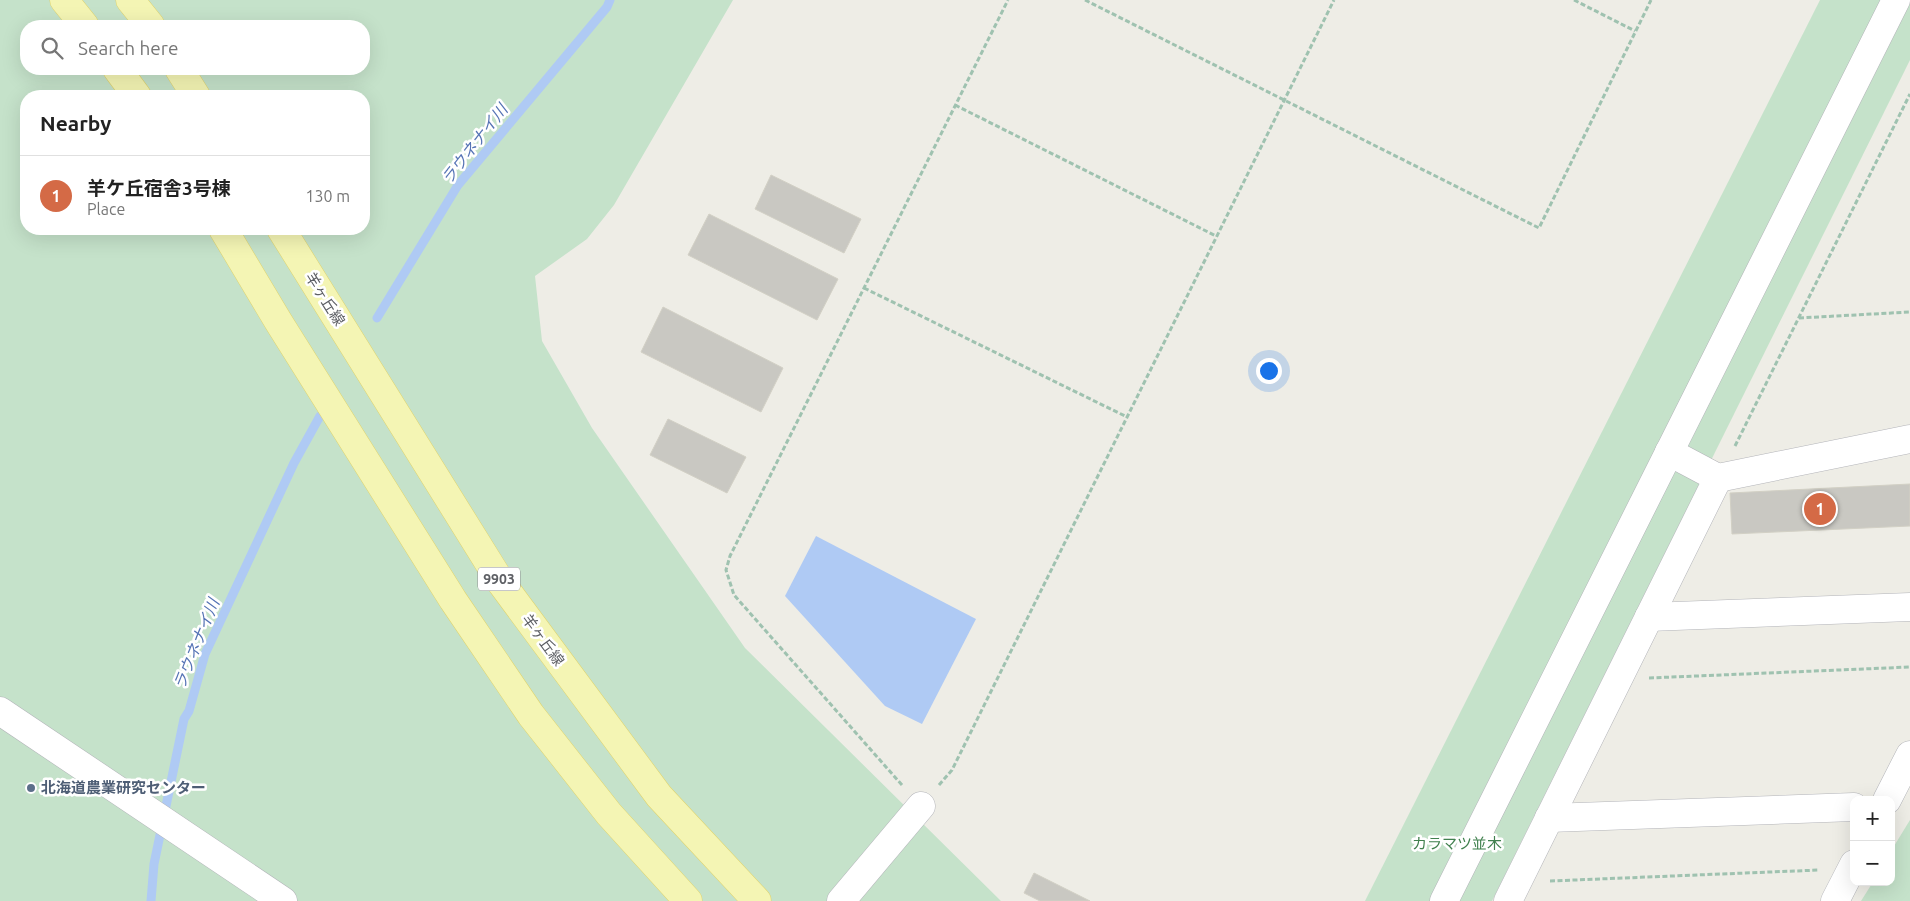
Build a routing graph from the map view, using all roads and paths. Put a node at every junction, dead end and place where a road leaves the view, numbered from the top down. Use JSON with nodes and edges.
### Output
{"nodes":[{"id":1,"x":64,"y":0,"type":"edge"},
{"id":2,"x":130,"y":0,"type":"edge"},
{"id":3,"x":1008,"y":0,"type":"edge"},
{"id":4,"x":1085,"y":0,"type":"edge"},
{"id":5,"x":1334,"y":0,"type":"edge"},
{"id":6,"x":1574,"y":0,"type":"edge"},
{"id":7,"x":1650,"y":0,"type":"edge"},
{"id":8,"x":1896,"y":0,"type":"edge"},
{"id":9,"x":80,"y":20,"type":"edge"},
{"id":10,"x":146,"y":20,"type":"edge"},
{"id":11,"x":1635,"y":31,"type":"junction"},
{"id":12,"x":121,"y":75,"type":"edge"},
{"id":13,"x":183,"y":75,"type":"edge"},
{"id":14,"x":133,"y":90,"type":"edge"},
{"id":15,"x":192,"y":90,"type":"edge"},
{"id":16,"x":955,"y":105,"type":"junction"},
{"id":17,"x":227,"y":235,"type":"edge"},
{"id":18,"x":286,"y":235,"type":"edge"},
{"id":19,"x":1216,"y":237,"type":"junction"},
{"id":20,"x":864,"y":288,"type":"junction"},
{"id":21,"x":1910,"y":312,"type":"edge"},
{"id":22,"x":1799,"y":318,"type":"dead end"},
{"id":23,"x":1127,"y":417,"type":"junction"},
{"id":24,"x":1910,"y":439,"type":"edge"},
{"id":25,"x":1669,"y":452,"type":"junction"},
{"id":26,"x":1718,"y":478,"type":"junction"},
{"id":27,"x":1910,"y":607,"type":"edge"},
{"id":28,"x":1649,"y":617,"type":"dead end"},
{"id":29,"x":1910,"y":667,"type":"edge"},
{"id":30,"x":1618,"y":679,"type":"junction"},
{"id":31,"x":0,"y":711,"type":"edge"},
{"id":32,"x":1910,"y":755,"type":"edge"},
{"id":33,"x":1889,"y":796,"type":"edge"},
{"id":34,"x":921,"y":806,"type":"junction"},
{"id":35,"x":1850,"y":808,"type":"edge"},
{"id":36,"x":1549,"y":818,"type":"junction"},
{"id":37,"x":1850,"y":866,"type":"edge"},
{"id":38,"x":1850,"y":872,"type":"edge"},
{"id":39,"x":1513,"y":892,"type":"edge"},
{"id":40,"x":283,"y":901,"type":"edge"},
{"id":41,"x":688,"y":901,"type":"edge"},
{"id":42,"x":756,"y":901,"type":"edge"},
{"id":43,"x":841,"y":901,"type":"edge"},
{"id":44,"x":1444,"y":901,"type":"edge"},
{"id":45,"x":1835,"y":901,"type":"edge"}],
"edges":[{"from":1,"to":9,"type":"main road"},
{"from":2,"to":10,"type":"main road"},
{"from":3,"to":16,"type":"path"},
{"from":4,"to":11,"type":"path"},
{"from":5,"to":19,"type":"path"},
{"from":6,"to":11,"type":"path"},
{"from":7,"to":11,"type":"path"},
{"from":8,"to":25,"type":"lane"},
{"from":12,"to":14,"type":"main road"},
{"from":13,"to":15,"type":"main road"},
{"from":16,"to":19,"type":"path"},
{"from":16,"to":20,"type":"path"},
{"from":17,"to":41,"type":"main road"},
{"from":18,"to":42,"type":"main road","name":"羊ヶ丘線","number":"9903"},
{"from":19,"to":23,"type":"path"},
{"from":20,"to":23,"type":"path"},
{"from":20,"to":34,"type":"path"},
{"from":21,"to":22,"type":"path"},
{"from":23,"to":34,"type":"path"},
{"from":24,"to":26,"type":"lane"},
{"from":25,"to":26,"type":"lane"},
{"from":25,"to":44,"type":"lane"},
{"from":26,"to":30,"type":"lane"},
{"from":27,"to":28,"type":"lane"},
{"from":29,"to":30,"type":"path"},
{"from":30,"to":36,"type":"lane"},
{"from":31,"to":40,"type":"lane"},
{"from":32,"to":33,"type":"lane"},
{"from":34,"to":43,"type":"lane"},
{"from":35,"to":36,"type":"lane"},
{"from":36,"to":39,"type":"lane"},
{"from":37,"to":39,"type":"path"},
{"from":38,"to":45,"type":"lane"}]}
